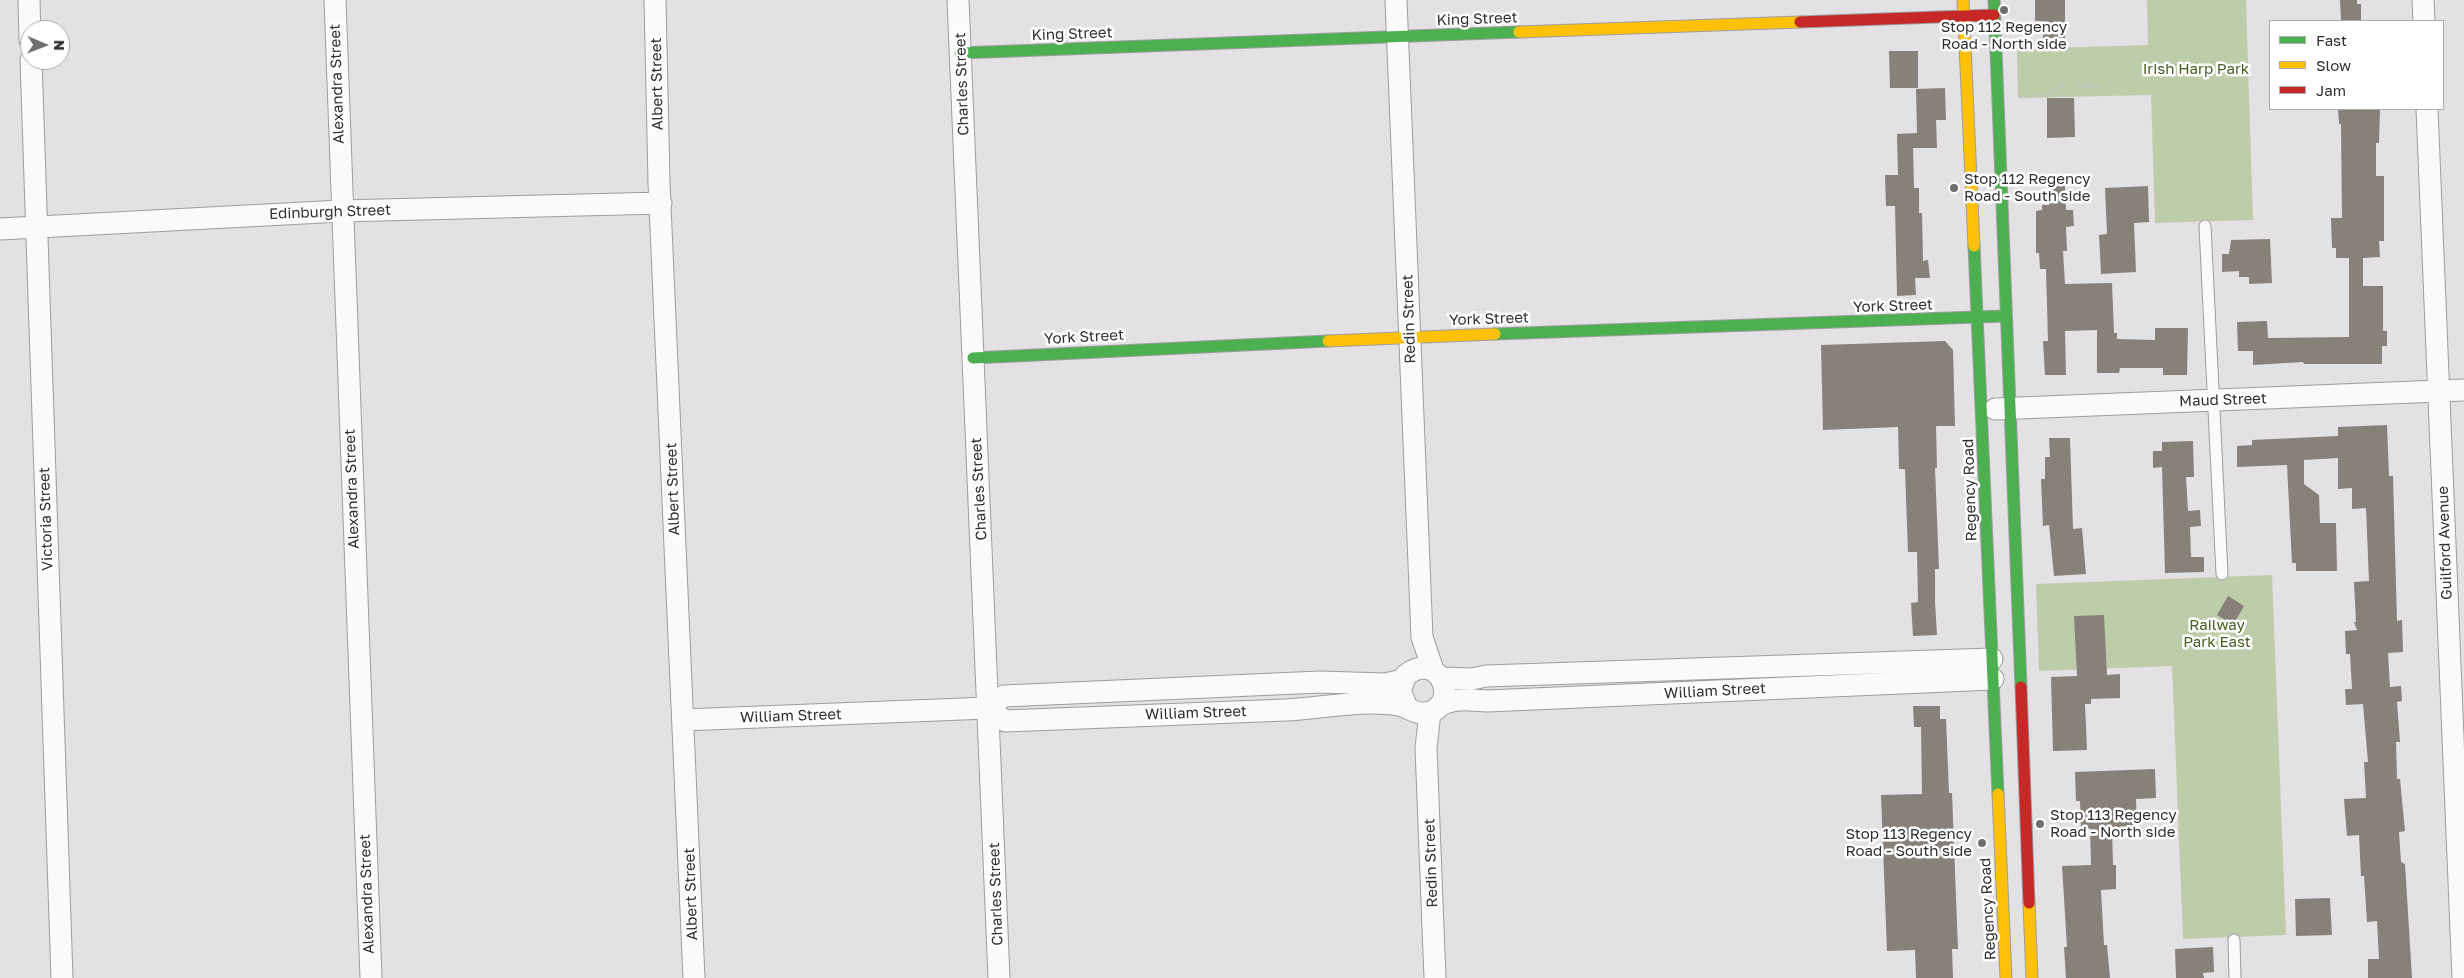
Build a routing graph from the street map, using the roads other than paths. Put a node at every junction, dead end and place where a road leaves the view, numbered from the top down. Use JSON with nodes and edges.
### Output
{"nodes":[{"id":1,"x":29,"y":0,"type":"edge"},
{"id":2,"x":335,"y":0,"type":"edge"},
{"id":3,"x":655,"y":0,"type":"edge"},
{"id":4,"x":958,"y":0,"type":"edge"},
{"id":5,"x":1396,"y":0,"type":"edge"},
{"id":6,"x":1963,"y":0,"type":"edge"},
{"id":7,"x":1994,"y":0,"type":"edge"},
{"id":8,"x":2423,"y":0,"type":"edge"},
{"id":9,"x":1994,"y":15,"type":"junction"},
{"id":10,"x":1964,"y":17,"type":"junction"},
{"id":11,"x":30,"y":20,"type":"edge"},
{"id":12,"x":2424,"y":20,"type":"edge"},
{"id":13,"x":1398,"y":37,"type":"junction"},
{"id":14,"x":960,"y":53,"type":"junction"},
{"id":15,"x":31,"y":70,"type":"edge"},
{"id":16,"x":2427,"y":110,"type":"edge"},
{"id":17,"x":661,"y":203,"type":"junction"},
{"id":18,"x":341,"y":211,"type":"junction"},
{"id":19,"x":2205,"y":226,"type":"dead end"},
{"id":20,"x":35,"y":228,"type":"junction"},
{"id":21,"x":0,"y":229,"type":"edge"},
{"id":22,"x":2006,"y":316,"type":"junction"},
{"id":23,"x":1977,"y":318,"type":"junction"},
{"id":24,"x":1410,"y":337,"type":"junction"},
{"id":25,"x":973,"y":358,"type":"junction"},
{"id":26,"x":2464,"y":390,"type":"edge"},
{"id":27,"x":2439,"y":391,"type":"junction"},
{"id":28,"x":2214,"y":401,"type":"junction"},
{"id":29,"x":2010,"y":408,"type":"junction"},
{"id":30,"x":1981,"y":409,"type":"junction"},
{"id":31,"x":2222,"y":574,"type":"dead end"},
{"id":32,"x":1422,"y":637,"type":"junction"},
{"id":33,"x":1878,"y":663,"type":"junction"},
{"id":34,"x":1992,"y":669,"type":"junction"},
{"id":35,"x":1951,"y":671,"type":"junction"},
{"id":36,"x":1437,"y":674,"type":"junction"},
{"id":37,"x":1407,"y":675,"type":"junction"},
{"id":38,"x":1320,"y":682,"type":"junction"},
{"id":39,"x":1879,"y":684,"type":"junction"},
{"id":40,"x":1487,"y":689,"type":"junction"},
{"id":41,"x":1066,"y":706,"type":"junction"},
{"id":42,"x":988,"y":708,"type":"junction"},
{"id":43,"x":1321,"y":708,"type":"junction"},
{"id":44,"x":1422,"y":709,"type":"junction"},
{"id":45,"x":684,"y":720,"type":"junction"},
{"id":46,"x":2234,"y":940,"type":"dead end"},
{"id":47,"x":62,"y":978,"type":"edge"},
{"id":48,"x":371,"y":978,"type":"edge"},
{"id":49,"x":694,"y":978,"type":"edge"},
{"id":50,"x":999,"y":978,"type":"edge"},
{"id":51,"x":1436,"y":978,"type":"edge"},
{"id":52,"x":2006,"y":978,"type":"edge"},
{"id":53,"x":2032,"y":978,"type":"edge"},
{"id":54,"x":2235,"y":978,"type":"edge"},
{"id":55,"x":2462,"y":978,"type":"edge"}],
"edges":[{"from":1,"to":11,"type":"street"},
{"from":2,"to":18,"type":"street","name":"Alexandra Street"},
{"from":3,"to":17,"type":"street","name":"Albert Street"},
{"from":4,"to":14,"type":"street","name":"Charles Street"},
{"from":5,"to":13,"type":"street","name":"Redin Street"},
{"from":6,"to":10,"type":"street","name":"Regency Road"},
{"from":7,"to":9,"type":"street"},
{"from":8,"to":12,"type":"street"},
{"from":9,"to":10,"type":"street","name":"King Street"},
{"from":9,"to":22,"type":"street"},
{"from":10,"to":13,"type":"street","name":"King Street"},
{"from":10,"to":23,"type":"street","name":"Regency Road"},
{"from":13,"to":14,"type":"street","name":"King Street"},
{"from":13,"to":24,"type":"street","name":"Redin Street"},
{"from":14,"to":25,"type":"street","name":"Charles Street"},
{"from":15,"to":20,"type":"street","name":"Victoria Street"},
{"from":16,"to":27,"type":"street","name":"Guilford Avenue"},
{"from":17,"to":18,"type":"street","name":"Edinburgh Street"},
{"from":17,"to":45,"type":"street","name":"Albert Street"},
{"from":18,"to":20,"type":"street","name":"Edinburgh Street"},
{"from":18,"to":48,"type":"street","name":"Alexandra Street"},
{"from":19,"to":28,"type":"lane"},
{"from":20,"to":21,"type":"street","name":"Edinburgh Street"},
{"from":20,"to":47,"type":"street","name":"Victoria Street"},
{"from":22,"to":23,"type":"street","name":"York Street"},
{"from":22,"to":29,"type":"street"},
{"from":23,"to":24,"type":"street","name":"York Street"},
{"from":23,"to":30,"type":"street","name":"Regency Road"},
{"from":24,"to":25,"type":"street","name":"York Street"},
{"from":24,"to":32,"type":"street","name":"Redin Street"},
{"from":25,"to":42,"type":"street","name":"Charles Street"},
{"from":26,"to":27,"type":"street","name":"Maud Street"},
{"from":27,"to":28,"type":"street","name":"Maud Street"},
{"from":27,"to":55,"type":"street","name":"Guilford Avenue"},
{"from":28,"to":29,"type":"street","name":"Maud Street"},
{"from":28,"to":31,"type":"lane"},
{"from":29,"to":30,"type":"street","name":"Maud Street"},
{"from":29,"to":53,"type":"street"},
{"from":30,"to":34,"type":"street","name":"Regency Road"},
{"from":32,"to":36,"type":"street","name":"Redin Street"},
{"from":32,"to":37,"type":"street","name":"Redin Street"},
{"from":33,"to":35,"type":"street","name":"William Street"},
{"from":33,"to":39,"type":"lane"},
{"from":33,"to":40,"type":"street","name":"William Street"},
{"from":34,"to":35,"type":"street","name":"William Street"},
{"from":34,"to":52,"type":"street","name":"Regency Road"},
{"from":35,"to":39,"type":"street","name":"William Street"},
{"from":36,"to":37,"type":"street"},
{"from":36,"to":40,"type":"street","name":"William Street"},
{"from":36,"to":44,"type":"street"},
{"from":37,"to":38,"type":"street","name":"William Street"},
{"from":37,"to":44,"type":"street"},
{"from":38,"to":41,"type":"street","name":"William Street"},
{"from":38,"to":43,"type":"lane"},
{"from":39,"to":40,"type":"street","name":"William Street"},
{"from":40,"to":44,"type":"street","name":"William Street"},
{"from":41,"to":42,"type":"street","name":"William Street"},
{"from":41,"to":43,"type":"street","name":"William Street"},
{"from":42,"to":45,"type":"street","name":"William Street"},
{"from":42,"to":50,"type":"street","name":"Charles Street"},
{"from":43,"to":44,"type":"street","name":"William Street"},
{"from":44,"to":51,"type":"street","name":"Redin Street"},
{"from":45,"to":49,"type":"street","name":"Albert Street"},
{"from":46,"to":54,"type":"lane"}]}
